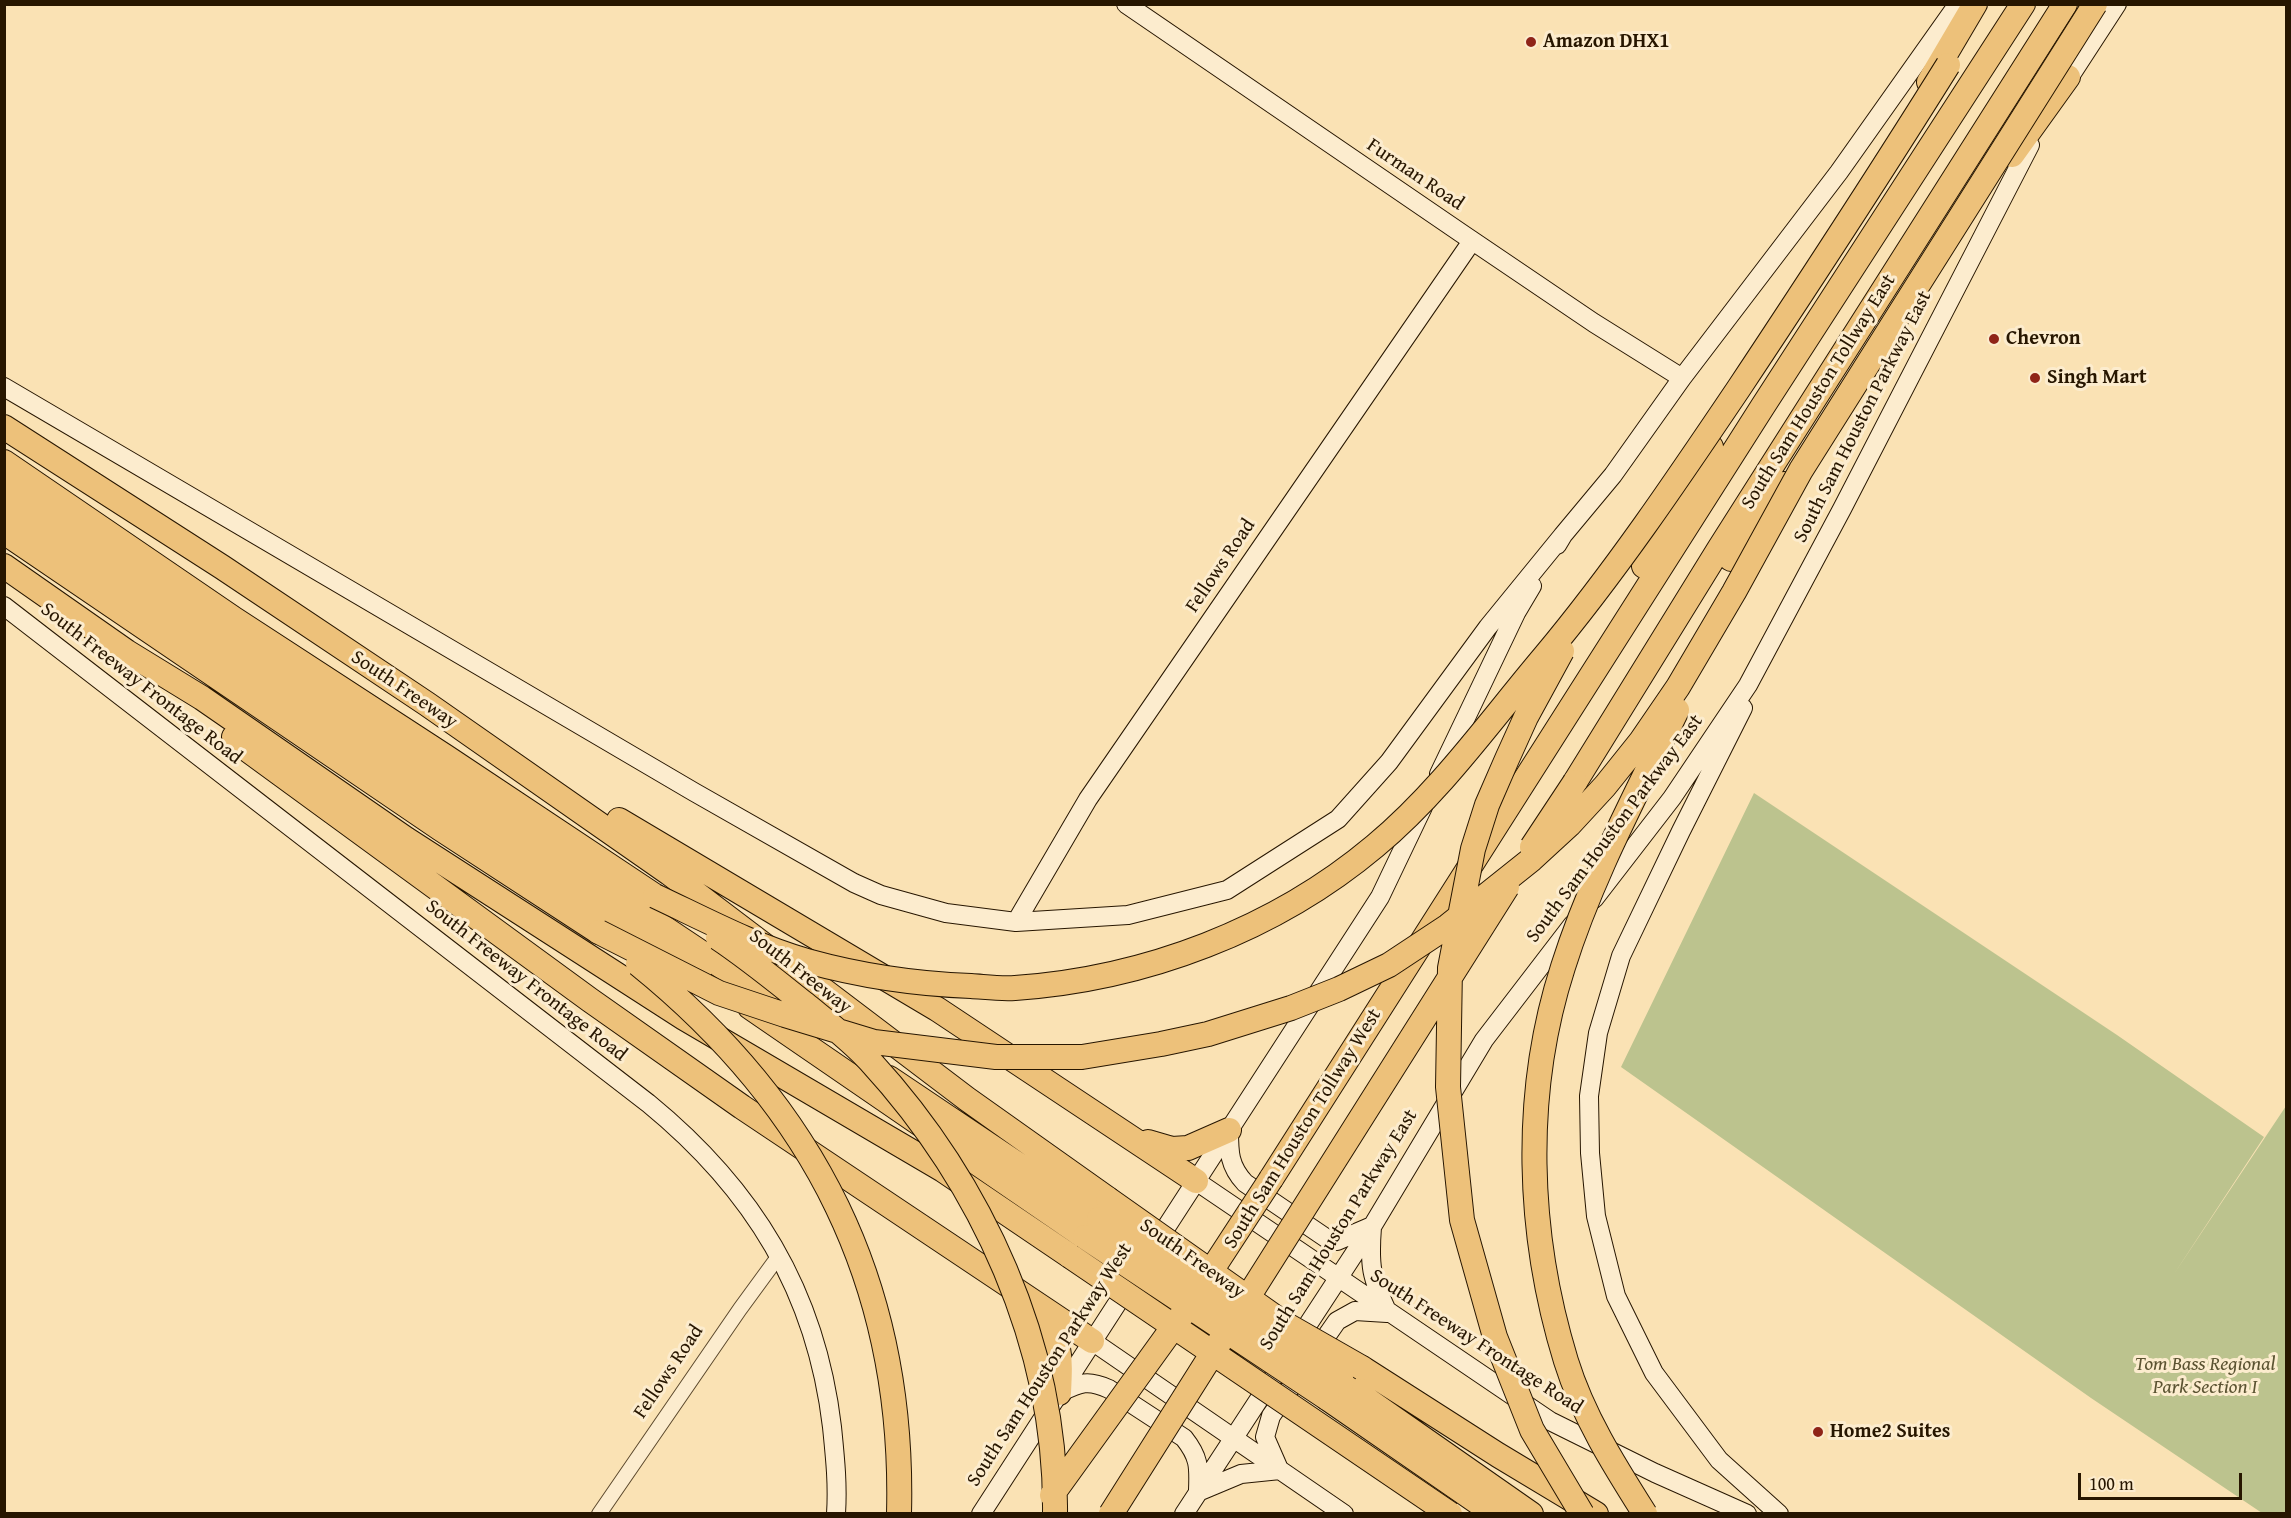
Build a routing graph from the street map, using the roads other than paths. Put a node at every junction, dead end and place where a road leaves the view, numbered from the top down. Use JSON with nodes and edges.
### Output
{"nodes":[{"id":1,"x":1126,"y":4,"type":"edge"},
{"id":2,"x":1958,"y":4,"type":"edge"},
{"id":3,"x":1975,"y":4,"type":"edge"},
{"id":4,"x":1987,"y":4,"type":"edge"},
{"id":5,"x":2023,"y":4,"type":"edge"},
{"id":6,"x":2065,"y":4,"type":"edge"},
{"id":7,"x":2095,"y":4,"type":"edge"},
{"id":8,"x":2117,"y":4,"type":"edge"},
{"id":9,"x":2068,"y":77,"type":"junction"},
{"id":10,"x":1472,"y":241,"type":"junction"},
{"id":11,"x":1682,"y":378,"type":"junction"},
{"id":12,"x":4,"y":387,"type":"edge"},
{"id":13,"x":4,"y":427,"type":"edge"},
{"id":14,"x":4,"y":464,"type":"edge"},
{"id":15,"x":4,"y":487,"type":"edge"},
{"id":16,"x":4,"y":510,"type":"edge"},
{"id":17,"x":4,"y":532,"type":"edge"},
{"id":18,"x":1563,"y":535,"type":"junction"},
{"id":19,"x":4,"y":566,"type":"edge"},
{"id":20,"x":1734,"y":592,"type":"junction"},
{"id":21,"x":1588,"y":604,"type":"junction"},
{"id":22,"x":4,"y":606,"type":"edge"},
{"id":23,"x":1748,"y":685,"type":"junction"},
{"id":24,"x":202,"y":698,"type":"junction"},
{"id":25,"x":427,"y":704,"type":"junction"},
{"id":26,"x":1547,"y":743,"type":"junction"},
{"id":27,"x":1575,"y":782,"type":"junction"},
{"id":28,"x":655,"y":896,"type":"junction"},
{"id":29,"x":1016,"y":922,"type":"junction"},
{"id":30,"x":599,"y":932,"type":"junction"},
{"id":31,"x":1228,"y":1130,"type":"junction"},
{"id":32,"x":1128,"y":1136,"type":"junction"},
{"id":33,"x":1272,"y":1179,"type":"junction"},
{"id":34,"x":1196,"y":1181,"type":"junction"},
{"id":35,"x":1097,"y":1218,"type":"junction"},
{"id":36,"x":1373,"y":1225,"type":"junction"},
{"id":37,"x":778,"y":1257,"type":"junction"},
{"id":38,"x":1338,"y":1278,"type":"junction"},
{"id":39,"x":1040,"y":1308,"type":"junction"},
{"id":40,"x":1389,"y":1313,"type":"junction"},
{"id":41,"x":1092,"y":1341,"type":"junction"},
{"id":42,"x":1335,"y":1390,"type":"junction"},
{"id":43,"x":1059,"y":1393,"type":"junction"},
{"id":44,"x":1233,"y":1437,"type":"junction"},
{"id":45,"x":1280,"y":1470,"type":"junction"},
{"id":46,"x":1198,"y":1492,"type":"junction"},
{"id":47,"x":599,"y":1514,"type":"edge"},
{"id":48,"x":836,"y":1514,"type":"edge"},
{"id":49,"x":899,"y":1514,"type":"edge"},
{"id":50,"x":981,"y":1514,"type":"edge"},
{"id":51,"x":1038,"y":1514,"type":"edge"},
{"id":52,"x":1055,"y":1514,"type":"edge"},
{"id":53,"x":1060,"y":1514,"type":"edge"},
{"id":54,"x":1111,"y":1514,"type":"edge"},
{"id":55,"x":1184,"y":1514,"type":"edge"},
{"id":56,"x":1344,"y":1514,"type":"edge"},
{"id":57,"x":1450,"y":1514,"type":"edge"},
{"id":58,"x":1495,"y":1514,"type":"edge"},
{"id":59,"x":1531,"y":1514,"type":"edge"},
{"id":60,"x":1582,"y":1514,"type":"edge"},
{"id":61,"x":1596,"y":1514,"type":"edge"},
{"id":62,"x":1645,"y":1514,"type":"edge"},
{"id":63,"x":1747,"y":1514,"type":"edge"},
{"id":64,"x":1779,"y":1514,"type":"edge"}],
"edges":[{"from":1,"to":10,"type":"main road","name":"Furman Road"},
{"from":2,"to":11,"type":"main road"},
{"from":3,"to":26,"type":"highway"},
{"from":4,"to":21,"type":"highway","bridge":true},
{"from":5,"to":26,"type":"highway","name":"South Sam Houston Tollway East"},
{"from":6,"to":27,"type":"highway","name":"South Sam Houston Tollway East"},
{"from":7,"to":20,"type":"highway","bridge":true},
{"from":8,"to":9,"type":"main road","name":"South Sam Houston Parkway East"},
{"from":9,"to":23,"type":"main road","name":"South Sam Houston Parkway East"},
{"from":9,"to":27,"type":"highway"},
{"from":10,"to":11,"type":"main road","name":"Furman Road"},
{"from":10,"to":29,"type":"main road","name":"Fellows Road"},
{"from":11,"to":18,"type":"main road"},
{"from":12,"to":29,"type":"main road"},
{"from":13,"to":25,"type":"highway","name":"South Freeway"},
{"from":14,"to":28,"type":"highway"},
{"from":15,"to":35,"type":"highway"},
{"from":16,"to":35,"type":"highway"},
{"from":17,"to":30,"type":"highway"},
{"from":18,"to":29,"type":"main road"},
{"from":18,"to":31,"type":"main road"},
{"from":19,"to":24,"type":"highway"},
{"from":20,"to":30,"type":"highway","bridge":true},
{"from":20,"to":62,"type":"highway","bridge":true},
{"from":21,"to":28,"type":"highway","bridge":true},
{"from":21,"to":60,"type":"highway","bridge":true},
{"from":22,"to":37,"type":"main road","name":"South Freeway Frontage Road"},
{"from":23,"to":36,"type":"main road","name":"South Sam Houston Parkway East"},
{"from":23,"to":64,"type":"main road"},
{"from":24,"to":39,"type":"highway"},
{"from":24,"to":57,"type":"highway","bridge":true},
{"from":25,"to":32,"type":"highway"},
{"from":25,"to":35,"type":"highway","name":"South Freeway"},
{"from":26,"to":33,"type":"highway","name":"South Sam Houston Tollway West","bridge":true},
{"from":27,"to":54,"type":"highway","bridge":true},
{"from":28,"to":52,"type":"highway","bridge":true},
{"from":30,"to":49,"type":"highway","bridge":true},
{"from":31,"to":32,"type":"highway"},
{"from":31,"to":34,"type":"main road"},
{"from":31,"to":36,"type":"main road"},
{"from":32,"to":34,"type":"highway"},
{"from":33,"to":51,"type":"highway","bridge":true},
{"from":33,"to":53,"type":"highway","name":"South Sam Houston Tollway West","bridge":true},
{"from":34,"to":38,"type":"main road","name":"South Freeway Frontage Road"},
{"from":34,"to":41,"type":"main road","name":"South Sam Houston Parkway West"},
{"from":35,"to":42,"type":"highway","bridge":true},
{"from":35,"to":61,"type":"highway","name":"South Freeway","bridge":true},
{"from":36,"to":38,"type":"main road","name":"South Sam Houston Parkway East"},
{"from":36,"to":40,"type":"main road"},
{"from":37,"to":47,"type":"street","name":"Fellows Road"},
{"from":37,"to":48,"type":"main road","name":"South Freeway Frontage Road"},
{"from":38,"to":40,"type":"main road","name":"South Freeway Frontage Road"},
{"from":38,"to":44,"type":"main road","name":"South Sam Houston Parkway East"},
{"from":39,"to":41,"type":"highway"},
{"from":39,"to":43,"type":"highway"},
{"from":40,"to":45,"type":"main road"},
{"from":40,"to":63,"type":"main road","name":"South Freeway Frontage Road"},
{"from":41,"to":43,"type":"main road","name":"South Sam Houston Parkway West"},
{"from":41,"to":44,"type":"main road"},
{"from":42,"to":58,"type":"highway"},
{"from":42,"to":59,"type":"highway"},
{"from":43,"to":46,"type":"main road"},
{"from":43,"to":50,"type":"main road","name":"South Sam Houston Parkway West"},
{"from":44,"to":45,"type":"main road"},
{"from":44,"to":46,"type":"main road"},
{"from":45,"to":46,"type":"main road"},
{"from":45,"to":56,"type":"main road"},
{"from":46,"to":55,"type":"main road"}]}
